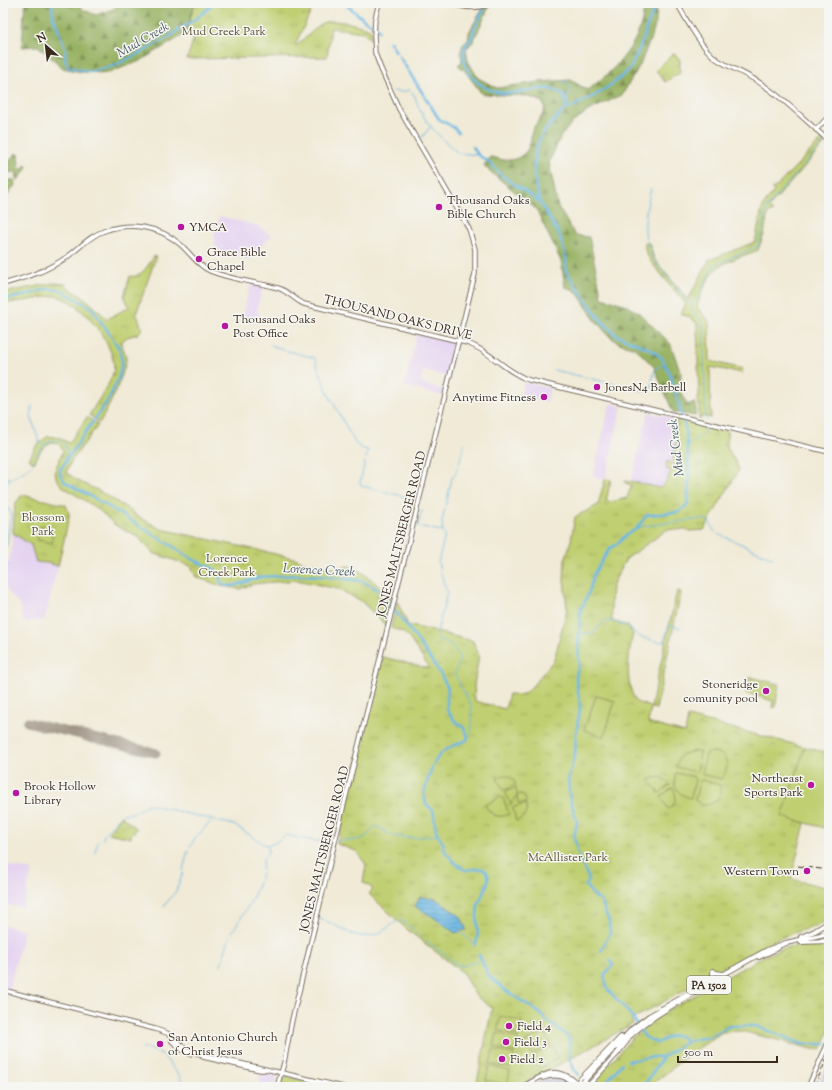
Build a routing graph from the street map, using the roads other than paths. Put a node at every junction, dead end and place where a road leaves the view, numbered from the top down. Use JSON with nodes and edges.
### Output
{"nodes":[{"id":1,"x":379,"y":3,"type":"edge"},
{"id":2,"x":452,"y":3,"type":"edge"},
{"id":3,"x":459,"y":3,"type":"edge"},
{"id":4,"x":486,"y":3,"type":"edge"},
{"id":5,"x":493,"y":3,"type":"edge"},
{"id":6,"x":677,"y":3,"type":"edge"},
{"id":7,"x":829,"y":116,"type":"edge"},
{"id":8,"x":816,"y":130,"type":"junction"},
{"id":9,"x":829,"y":141,"type":"edge"},
{"id":10,"x":3,"y":284,"type":"edge"},
{"id":11,"x":459,"y":341,"type":"junction"},
{"id":12,"x":829,"y":452,"type":"edge"},
{"id":13,"x":829,"y":922,"type":"edge"},
{"id":14,"x":829,"y":934,"type":"edge"},
{"id":15,"x":829,"y":941,"type":"edge"},
{"id":16,"x":800,"y":942,"type":"junction"},
{"id":17,"x":786,"y":943,"type":"junction"},
{"id":18,"x":723,"y":974,"type":"junction"},
{"id":19,"x":710,"y":981,"type":"junction"},
{"id":20,"x":3,"y":990,"type":"edge"},
{"id":21,"x":644,"y":1021,"type":"junction"},
{"id":22,"x":634,"y":1029,"type":"junction"},
{"id":23,"x":631,"y":1035,"type":"junction"},
{"id":24,"x":829,"y":1041,"type":"edge"},
{"id":25,"x":621,"y":1050,"type":"junction"},
{"id":26,"x":616,"y":1055,"type":"joint"},
{"id":27,"x":621,"y":1055,"type":"dead end"},
{"id":28,"x":281,"y":1073,"type":"junction"},
{"id":29,"x":545,"y":1074,"type":"junction"},
{"id":30,"x":571,"y":1079,"type":"junction"},
{"id":31,"x":536,"y":1082,"type":"junction"},
{"id":32,"x":585,"y":1082,"type":"edge"},
{"id":33,"x":575,"y":1086,"type":"edge"},
{"id":34,"x":277,"y":1087,"type":"edge"},
{"id":35,"x":343,"y":1087,"type":"edge"},
{"id":36,"x":522,"y":1087,"type":"edge"},
{"id":37,"x":526,"y":1087,"type":"edge"},
{"id":38,"x":582,"y":1087,"type":"edge"},
{"id":39,"x":808,"y":1087,"type":"edge"}],
"edges":[{"from":1,"to":11,"type":"main road","name":"JONES MALTSBERGER ROAD"},
{"from":2,"to":5,"type":"main road"},
{"from":3,"to":4,"type":"main road"},
{"from":6,"to":8,"type":"main road"},
{"from":7,"to":8,"type":"main road"},
{"from":8,"to":9,"type":"main road"},
{"from":10,"to":11,"type":"main road","name":"THOUSAND OAKS DRIVE"},
{"from":11,"to":12,"type":"main road","name":"THOUSAND OAKS DRIVE"},
{"from":11,"to":28,"type":"main road","name":"JONES MALTSBERGER ROAD"},
{"from":13,"to":17,"type":"highway"},
{"from":14,"to":16,"type":"highway","number":"PA 1502"},
{"from":14,"to":17,"type":"highway","number":"PA 1502"},
{"from":15,"to":16,"type":"highway"},
{"from":16,"to":21,"type":"highway","number":"PA 1502"},
{"from":17,"to":18,"type":"highway","number":"PA 1502"},
{"from":18,"to":19,"type":"highway","number":"PA 1502"},
{"from":18,"to":19,"type":"highway"},
{"from":19,"to":21,"type":"highway","number":"PA 1502"},
{"from":20,"to":28,"type":"main road"},
{"from":21,"to":22,"type":"highway","number":"PA 1502"},
{"from":22,"to":23,"type":"highway","number":"PA 1502"},
{"from":22,"to":32,"type":"highway","number":"PA 1502"},
{"from":23,"to":25,"type":"highway"},
{"from":23,"to":32,"type":"highway","number":"PA 1502"},
{"from":24,"to":39,"type":"main road"},
{"from":25,"to":26,"type":"highway"},
{"from":25,"to":27,"type":"highway"},
{"from":26,"to":32,"type":"main road"},
{"from":28,"to":34,"type":"main road","name":"JONES MALTSBERGER ROAD"},
{"from":28,"to":35,"type":"main road"},
{"from":29,"to":30,"type":"main road"},
{"from":29,"to":31,"type":"main road"},
{"from":29,"to":36,"type":"main road"},
{"from":30,"to":31,"type":"main road"},
{"from":30,"to":32,"type":"main road"},
{"from":30,"to":33,"type":"main road"},
{"from":31,"to":37,"type":"main road"},
{"from":32,"to":33,"type":"highway","number":"PA 1502","bridge":true},
{"from":32,"to":38,"type":"highway","number":"PA 1502","bridge":true},
{"from":33,"to":38,"type":"main road"}]}
